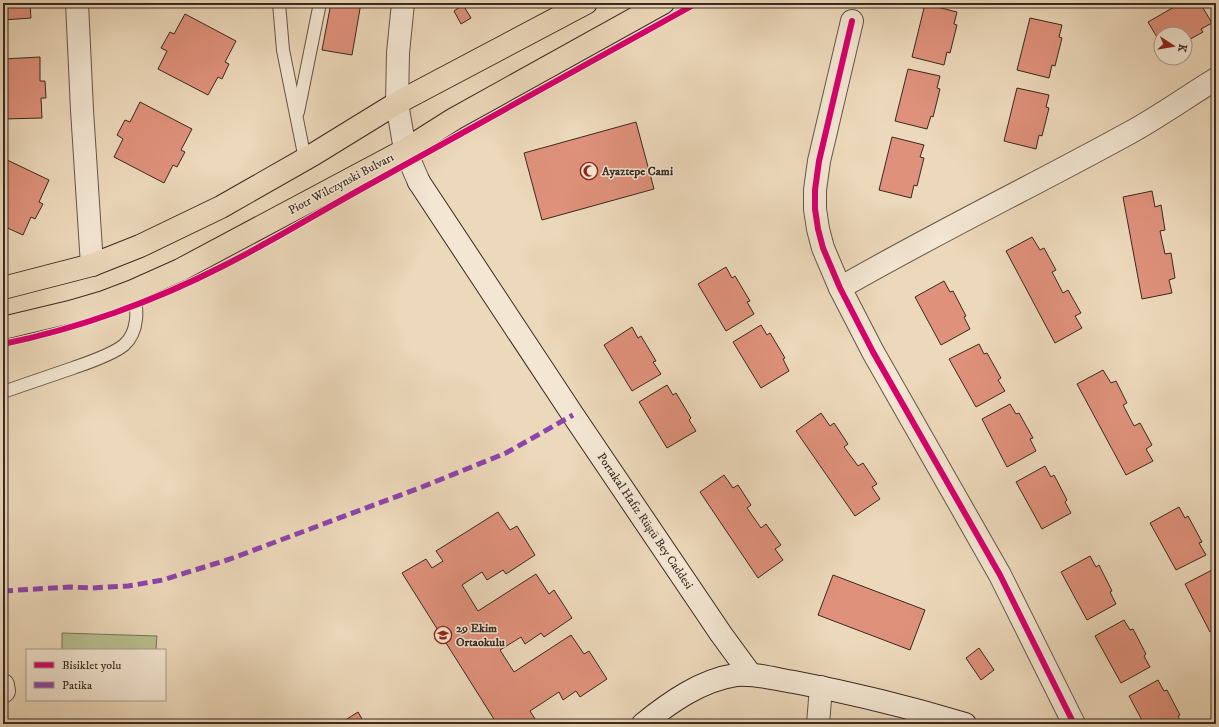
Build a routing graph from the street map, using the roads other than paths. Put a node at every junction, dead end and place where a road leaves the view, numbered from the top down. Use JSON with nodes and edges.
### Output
{"nodes":[{"id":1,"x":77,"y":3,"type":"edge"},
{"id":2,"x":280,"y":3,"type":"edge"},
{"id":3,"x":320,"y":3,"type":"edge"},
{"id":4,"x":403,"y":3,"type":"edge"},
{"id":5,"x":586,"y":3,"type":"edge"},
{"id":6,"x":663,"y":3,"type":"edge"},
{"id":7,"x":852,"y":21,"type":"dead end"},
{"id":8,"x":1216,"y":79,"type":"edge"},
{"id":9,"x":397,"y":102,"type":"junction"},
{"id":10,"x":297,"y":118,"type":"junction"},
{"id":11,"x":405,"y":150,"type":"junction"},
{"id":12,"x":305,"y":159,"type":"junction"},
{"id":13,"x":92,"y":265,"type":"junction"},
{"id":14,"x":3,"y":288,"type":"edge"},
{"id":15,"x":840,"y":288,"type":"junction"},
{"id":16,"x":133,"y":291,"type":"junction"},
{"id":17,"x":3,"y":328,"type":"edge"},
{"id":18,"x":3,"y":392,"type":"edge"},
{"id":19,"x":751,"y":675,"type":"junction"},
{"id":20,"x":821,"y":687,"type":"junction"},
{"id":21,"x":643,"y":724,"type":"edge"},
{"id":22,"x":818,"y":724,"type":"edge"},
{"id":23,"x":965,"y":724,"type":"edge"},
{"id":24,"x":1074,"y":724,"type":"edge"}],
"edges":[{"from":1,"to":13,"type":"street"},
{"from":2,"to":10,"type":"lane"},
{"from":3,"to":10,"type":"lane"},
{"from":4,"to":9,"type":"street","name":"Portakal Hafız Rüştü Bey Caddesi"},
{"from":5,"to":9,"type":"main road"},
{"from":6,"to":11,"type":"main road","name":"Piotr Wilczynski Bulvarı"},
{"from":7,"to":15,"type":"street"},
{"from":8,"to":15,"type":"street"},
{"from":9,"to":11,"type":"street","name":"Portakal Hafız Rüştü Bey Caddesi"},
{"from":9,"to":12,"type":"main road"},
{"from":10,"to":12,"type":"lane"},
{"from":11,"to":16,"type":"main road","name":"Piotr Wilczynski Bulvarı"},
{"from":11,"to":19,"type":"street","name":"Portakal Hafız Rüştü Bey Caddesi"},
{"from":12,"to":13,"type":"main road"},
{"from":13,"to":14,"type":"main road"},
{"from":15,"to":24,"type":"street"},
{"from":16,"to":17,"type":"main road","name":"Piotr Wilczynski Bulvarı"},
{"from":16,"to":18,"type":"lane"},
{"from":19,"to":20,"type":"street"},
{"from":19,"to":21,"type":"street"},
{"from":20,"to":22,"type":"street"},
{"from":20,"to":23,"type":"street"}]}
